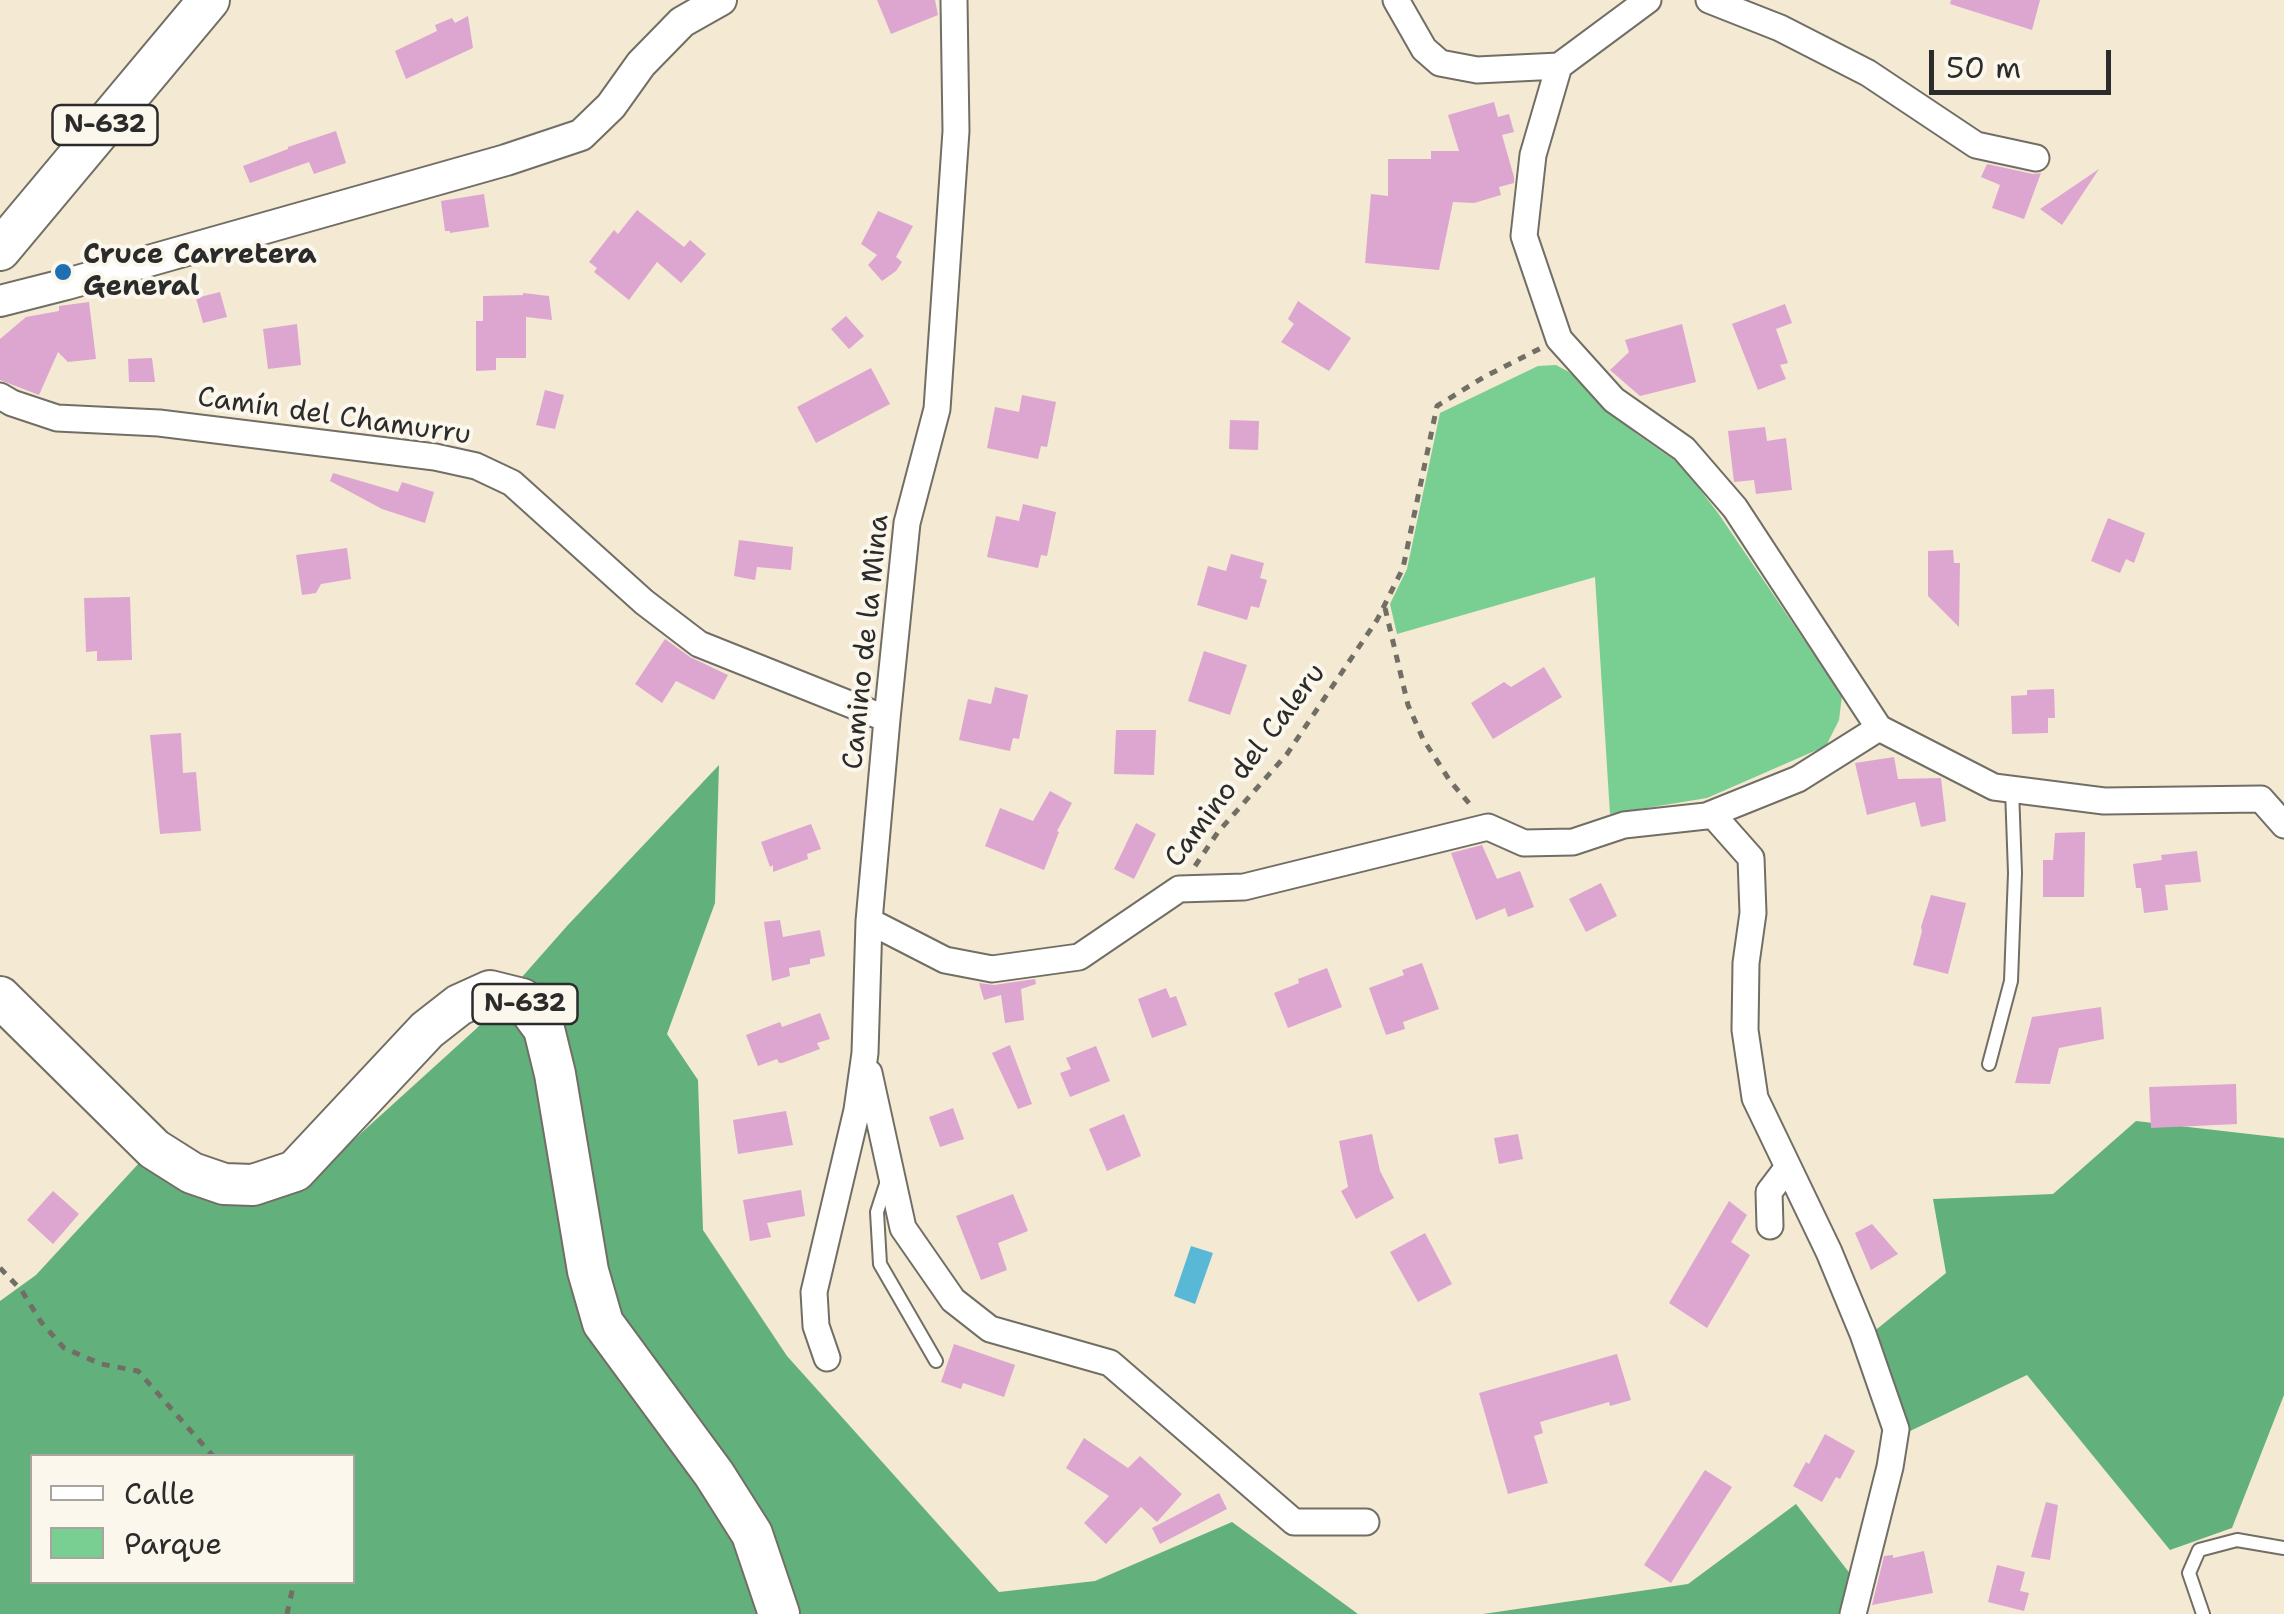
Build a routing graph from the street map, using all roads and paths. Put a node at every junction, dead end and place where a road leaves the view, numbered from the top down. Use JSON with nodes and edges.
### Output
{"nodes":[{"id":1,"x":210,"y":0,"type":"edge"},
{"id":2,"x":721,"y":0,"type":"edge"},
{"id":3,"x":954,"y":0,"type":"edge"},
{"id":4,"x":1396,"y":0,"type":"edge"},
{"id":5,"x":1648,"y":0,"type":"edge"},
{"id":6,"x":1709,"y":0,"type":"edge"},
{"id":7,"x":1559,"y":66,"type":"junction"},
{"id":8,"x":2036,"y":158,"type":"dead end"},
{"id":9,"x":0,"y":250,"type":"edge"},
{"id":10,"x":0,"y":301,"type":"edge"},
{"id":11,"x":1559,"y":339,"type":"junction"},
{"id":12,"x":0,"y":396,"type":"edge"},
{"id":13,"x":1384,"y":605,"type":"junction"},
{"id":14,"x":887,"y":718,"type":"junction"},
{"id":15,"x":1879,"y":728,"type":"junction"},
{"id":16,"x":2012,"y":789,"type":"junction"},
{"id":17,"x":1712,"y":814,"type":"junction"},
{"id":18,"x":2284,"y":826,"type":"edge"},
{"id":19,"x":1488,"y":827,"type":"junction"},
{"id":20,"x":1179,"y":890,"type":"junction"},
{"id":21,"x":869,"y":921,"type":"junction"},
{"id":22,"x":0,"y":997,"type":"edge"},
{"id":23,"x":865,"y":1053,"type":"junction"},
{"id":24,"x":1989,"y":1064,"type":"dead end"},
{"id":25,"x":1788,"y":1167,"type":"junction"},
{"id":26,"x":891,"y":1169,"type":"junction"},
{"id":27,"x":1770,"y":1226,"type":"dead end"},
{"id":28,"x":0,"y":1268,"type":"edge"},
{"id":29,"x":828,"y":1358,"type":"dead end"},
{"id":30,"x":936,"y":1361,"type":"dead end"},
{"id":31,"x":211,"y":1454,"type":"edge"},
{"id":32,"x":1366,"y":1522,"type":"dead end"},
{"id":33,"x":2284,"y":1548,"type":"edge"},
{"id":34,"x":294,"y":1584,"type":"edge"},
{"id":35,"x":288,"y":1614,"type":"edge"},
{"id":36,"x":779,"y":1614,"type":"edge"},
{"id":37,"x":1852,"y":1614,"type":"edge"},
{"id":38,"x":2204,"y":1614,"type":"edge"}],
"edges":[{"from":1,"to":9,"type":"highway","number":"N-632"},
{"from":2,"to":10,"type":"street"},
{"from":3,"to":14,"type":"street","name":"Camino de la Mina"},
{"from":4,"to":7,"type":"street"},
{"from":5,"to":7,"type":"street"},
{"from":6,"to":8,"type":"street"},
{"from":7,"to":11,"type":"street"},
{"from":11,"to":13,"type":"path","name":"Camino del Caleru"},
{"from":11,"to":15,"type":"street"},
{"from":12,"to":14,"type":"street","name":"Camín del Chamurru"},
{"from":13,"to":19,"type":"path"},
{"from":13,"to":20,"type":"path","name":"Camino del Caleru"},
{"from":14,"to":21,"type":"street","name":"Camino de la Mina"},
{"from":15,"to":16,"type":"street"},
{"from":15,"to":17,"type":"street"},
{"from":16,"to":18,"type":"street"},
{"from":16,"to":24,"type":"lane"},
{"from":17,"to":19,"type":"street"},
{"from":17,"to":25,"type":"street"},
{"from":19,"to":20,"type":"street"},
{"from":20,"to":21,"type":"street"},
{"from":21,"to":23,"type":"street","name":"Camino de la Mina"},
{"from":22,"to":36,"type":"highway","number":"N-632"},
{"from":23,"to":26,"type":"street"},
{"from":23,"to":29,"type":"street"},
{"from":25,"to":27,"type":"street"},
{"from":25,"to":37,"type":"street"},
{"from":26,"to":30,"type":"lane"},
{"from":26,"to":32,"type":"street"},
{"from":28,"to":31,"type":"path"},
{"from":33,"to":38,"type":"lane"},
{"from":34,"to":35,"type":"path"}]}
